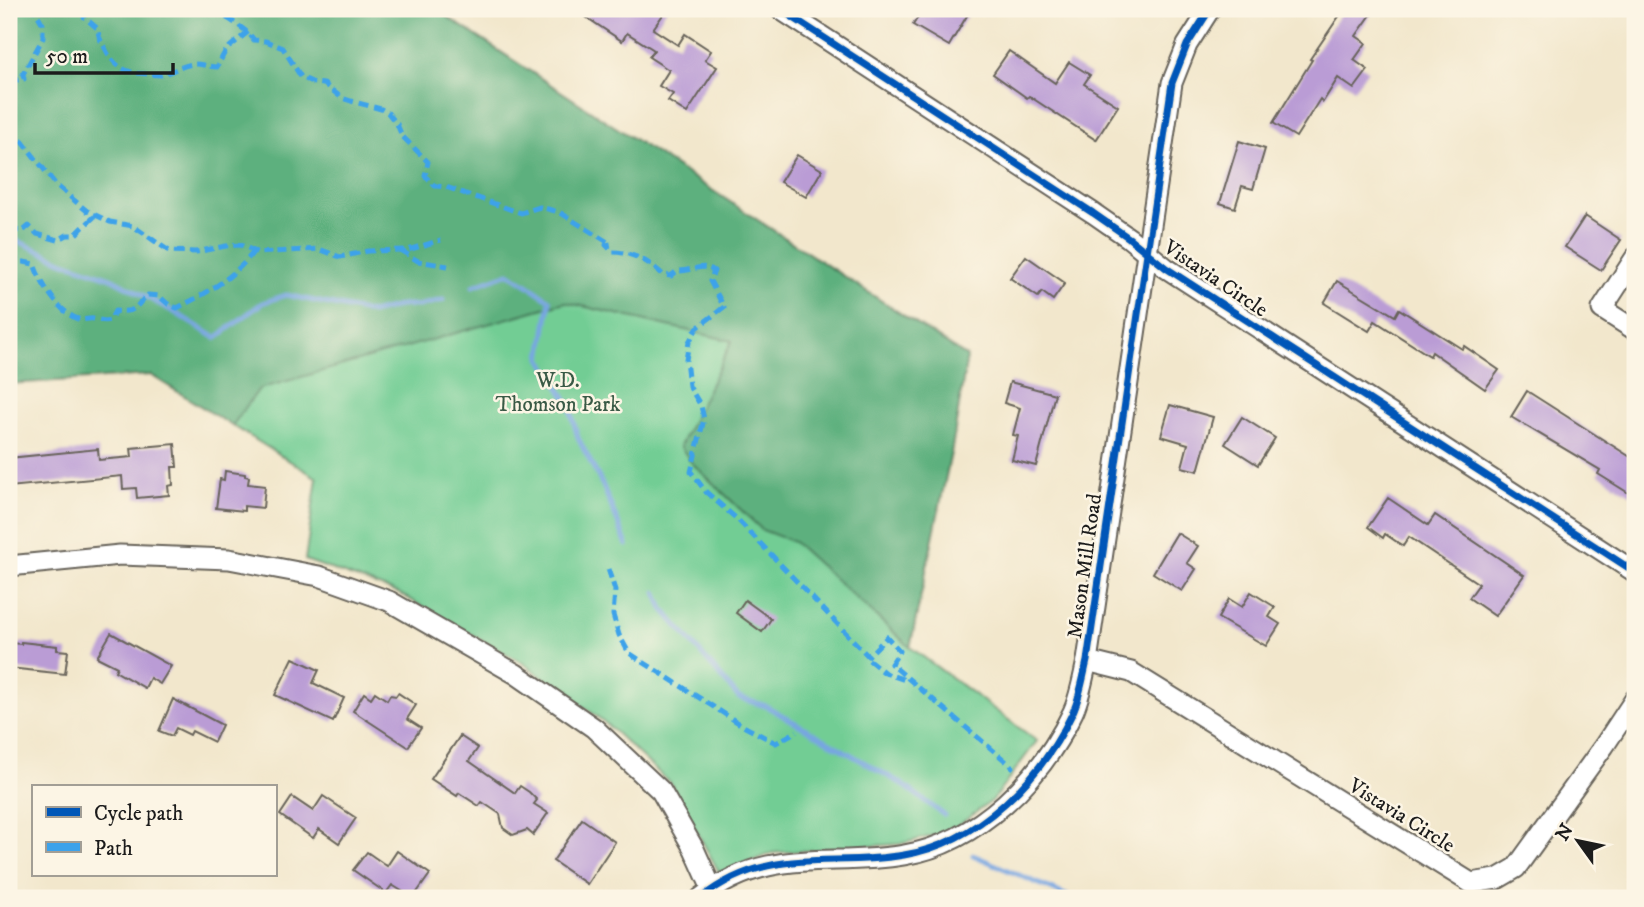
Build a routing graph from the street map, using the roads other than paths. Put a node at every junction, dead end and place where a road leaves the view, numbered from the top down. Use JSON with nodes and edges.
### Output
{"nodes":[{"id":1,"x":780,"y":9,"type":"edge"},
{"id":2,"x":1210,"y":9,"type":"edge"},
{"id":3,"x":1147,"y":253,"type":"junction"},
{"id":4,"x":1635,"y":258,"type":"edge"},
{"id":5,"x":1635,"y":330,"type":"edge"},
{"id":6,"x":9,"y":566,"type":"edge"},
{"id":7,"x":1635,"y":572,"type":"edge"},
{"id":8,"x":1087,"y":661,"type":"junction"},
{"id":9,"x":1635,"y":699,"type":"edge"},
{"id":10,"x":706,"y":894,"type":"edge"}],
"edges":[{"from":1,"to":3,"type":"street","name":"Vistavia Circle"},
{"from":2,"to":3,"type":"street","name":"Mason Mill Road"},
{"from":3,"to":7,"type":"street","name":"Vistavia Circle"},
{"from":3,"to":8,"type":"street","name":"Mason Mill Road"},
{"from":4,"to":5,"type":"street"},
{"from":6,"to":10,"type":"street"},
{"from":8,"to":9,"type":"street","name":"Vistavia Circle"},
{"from":8,"to":10,"type":"street","name":"Mason Mill Road"}]}
